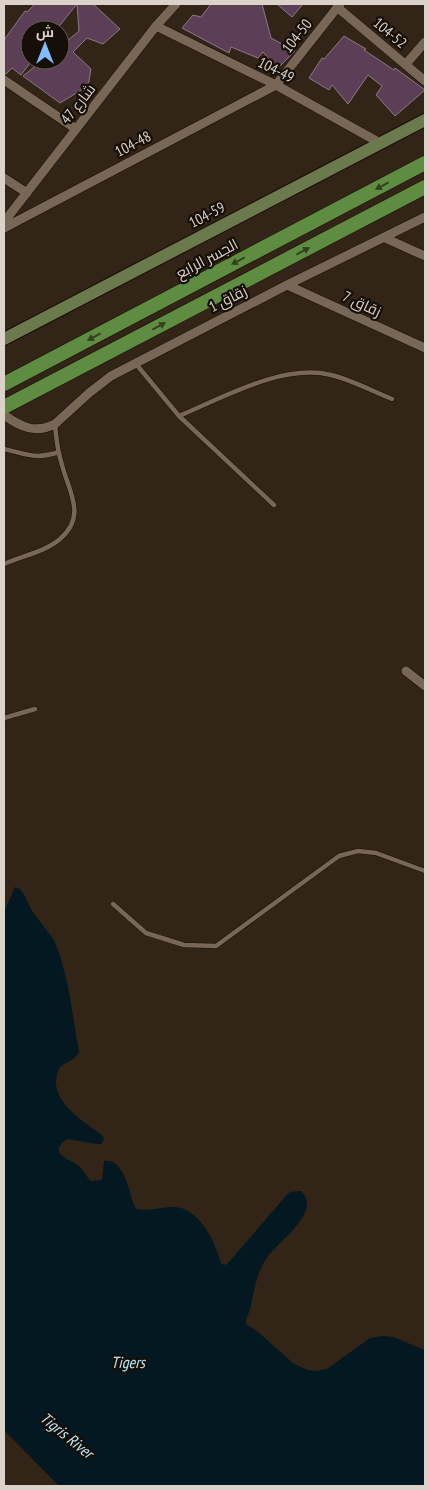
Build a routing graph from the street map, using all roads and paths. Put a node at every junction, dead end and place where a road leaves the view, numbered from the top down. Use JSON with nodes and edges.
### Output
{"nodes":[{"id":1,"x":176,"y":4,"type":"edge"},
{"id":2,"x":338,"y":5,"type":"edge"},
{"id":3,"x":156,"y":26,"type":"junction"},
{"id":4,"x":425,"y":42,"type":"edge"},
{"id":5,"x":406,"y":64,"type":"junction"},
{"id":6,"x":4,"y":80,"type":"edge"},
{"id":7,"x":425,"y":81,"type":"edge"},
{"id":8,"x":276,"y":85,"type":"junction"},
{"id":9,"x":425,"y":120,"type":"edge"},
{"id":10,"x":76,"y":130,"type":"junction"},
{"id":11,"x":380,"y":143,"type":"junction"},
{"id":12,"x":425,"y":163,"type":"edge"},
{"id":13,"x":4,"y":178,"type":"edge"},
{"id":14,"x":425,"y":187,"type":"edge"},
{"id":15,"x":27,"y":193,"type":"junction"},
{"id":16,"x":425,"y":217,"type":"edge"},
{"id":17,"x":4,"y":222,"type":"edge"},
{"id":18,"x":4,"y":228,"type":"edge"},
{"id":19,"x":385,"y":238,"type":"junction"},
{"id":20,"x":425,"y":256,"type":"edge"},
{"id":21,"x":287,"y":285,"type":"junction"},
{"id":22,"x":4,"y":338,"type":"edge"},
{"id":23,"x":425,"y":348,"type":"edge"},
{"id":24,"x":136,"y":364,"type":"junction"},
{"id":25,"x":4,"y":384,"type":"edge"},
{"id":26,"x":392,"y":399,"type":"dead end"},
{"id":27,"x":4,"y":407,"type":"edge"},
{"id":28,"x":4,"y":415,"type":"edge"},
{"id":29,"x":179,"y":416,"type":"junction"},
{"id":30,"x":55,"y":424,"type":"junction"},
{"id":31,"x":4,"y":449,"type":"edge"},
{"id":32,"x":59,"y":452,"type":"junction"},
{"id":33,"x":274,"y":505,"type":"dead end"},
{"id":34,"x":4,"y":564,"type":"edge"},
{"id":35,"x":406,"y":671,"type":"dead end"},
{"id":36,"x":425,"y":686,"type":"edge"},
{"id":37,"x":35,"y":709,"type":"dead end"},
{"id":38,"x":4,"y":718,"type":"edge"},
{"id":39,"x":425,"y":871,"type":"edge"},
{"id":40,"x":113,"y":904,"type":"dead end"}],
"edges":[{"from":1,"to":3,"type":"street","name":"شارع 47"},
{"from":2,"to":5,"type":"street","name":"104-52"},
{"from":2,"to":8,"type":"street","name":"104-50"},
{"from":3,"to":8,"type":"street","name":"104-49"},
{"from":3,"to":10,"type":"street","name":"شارع 47"},
{"from":4,"to":5,"type":"street"},
{"from":5,"to":7,"type":"street","name":"104-52"},
{"from":6,"to":10,"type":"street"},
{"from":8,"to":11,"type":"street","name":"104-49"},
{"from":8,"to":18,"type":"street","name":"104-48"},
{"from":9,"to":11,"type":"street","name":"104-59"},
{"from":10,"to":15,"type":"street","name":"شارع 47"},
{"from":11,"to":22,"type":"street","name":"104-59"},
{"from":12,"to":25,"type":"main road","name":"الجسر الرابع","one_way":true},
{"from":13,"to":15,"type":"street"},
{"from":27,"to":14,"type":"main road","one_way":true},
{"from":15,"to":17,"type":"street","name":"شارع 47"},
{"from":16,"to":19,"type":"street","name":"زقاق 1"},
{"from":19,"to":20,"type":"street"},
{"from":19,"to":21,"type":"street","name":"زقاق 1"},
{"from":21,"to":23,"type":"street","name":"زقاق 7"},
{"from":21,"to":24,"type":"street","name":"زقاق 1"},
{"from":24,"to":29,"type":"lane"},
{"from":24,"to":30,"type":"street","name":"زقاق 1"},
{"from":26,"to":29,"type":"lane"},
{"from":28,"to":30,"type":"street"},
{"from":29,"to":33,"type":"lane"},
{"from":30,"to":32,"type":"lane"},
{"from":31,"to":32,"type":"lane"},
{"from":32,"to":34,"type":"lane"},
{"from":35,"to":36,"type":"street"},
{"from":37,"to":38,"type":"lane"},
{"from":39,"to":40,"type":"lane"}]}
